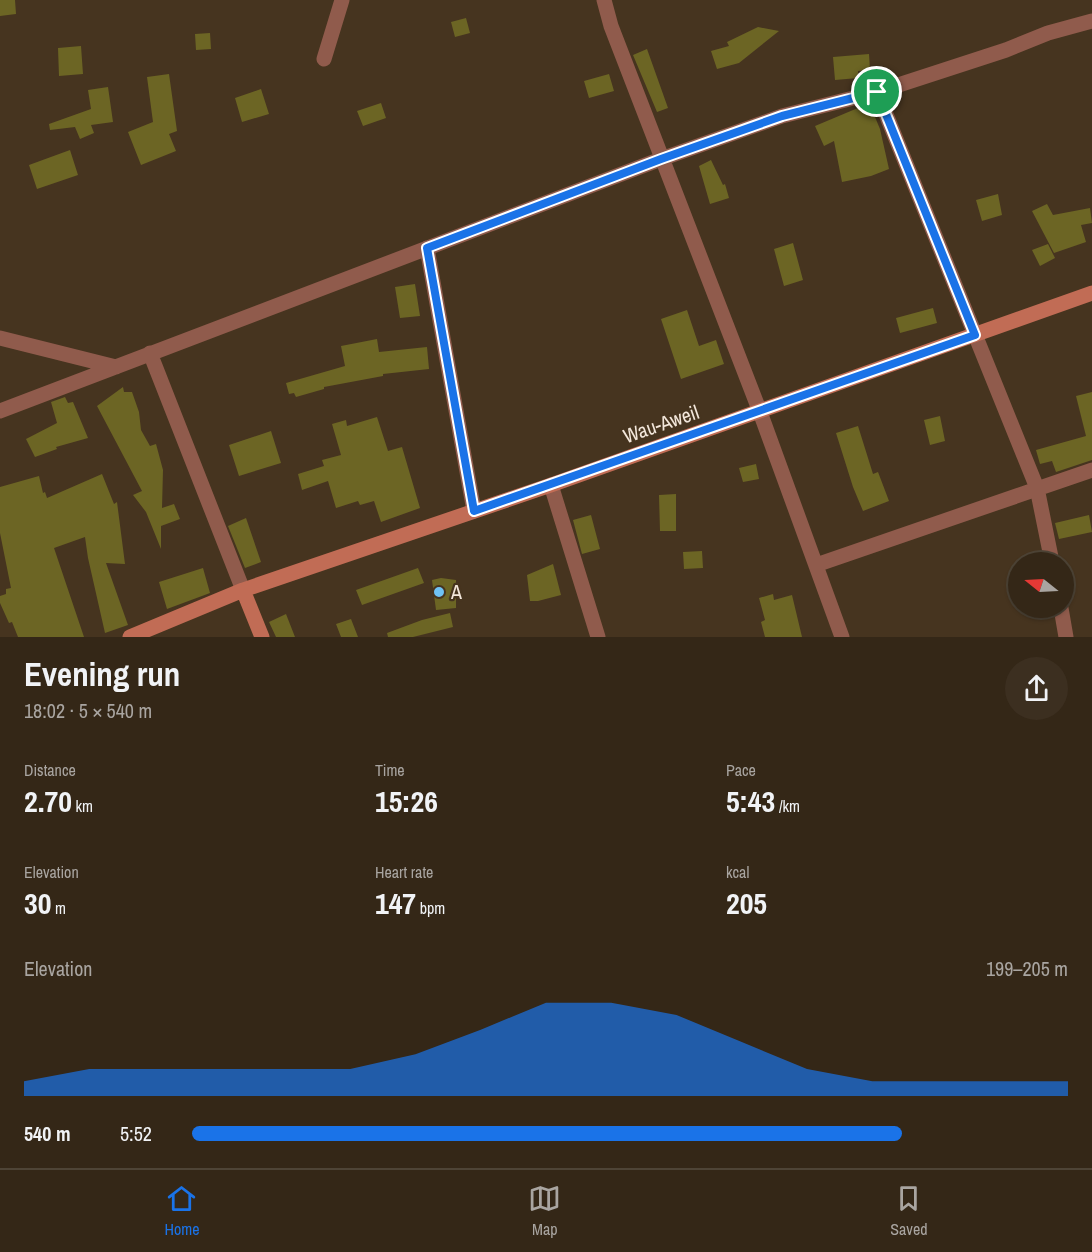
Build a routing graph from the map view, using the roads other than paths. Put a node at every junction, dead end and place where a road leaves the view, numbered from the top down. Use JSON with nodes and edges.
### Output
{"nodes":[{"id":1,"x":342,"y":0,"type":"edge"},
{"id":2,"x":604,"y":0,"type":"edge"},
{"id":3,"x":1092,"y":21,"type":"edge"},
{"id":4,"x":324,"y":59,"type":"dead end"},
{"id":5,"x":877,"y":92,"type":"junction"},
{"id":6,"x":661,"y":159,"type":"junction"},
{"id":7,"x":427,"y":248,"type":"junction"},
{"id":8,"x":1092,"y":293,"type":"edge"},
{"id":9,"x":975,"y":335,"type":"junction"},
{"id":10,"x":0,"y":338,"type":"edge"},
{"id":11,"x":150,"y":353,"type":"junction"},
{"id":12,"x":116,"y":367,"type":"junction"},
{"id":13,"x":0,"y":411,"type":"edge"},
{"id":14,"x":760,"y":412,"type":"junction"},
{"id":15,"x":1092,"y":470,"type":"edge"},
{"id":16,"x":551,"y":485,"type":"junction"},
{"id":17,"x":1037,"y":488,"type":"junction"},
{"id":18,"x":474,"y":511,"type":"junction"},
{"id":19,"x":1050,"y":552,"type":"edge"},
{"id":20,"x":816,"y":565,"type":"junction"},
{"id":21,"x":243,"y":590,"type":"junction"},
{"id":22,"x":1063,"y":618,"type":"edge"},
{"id":23,"x":130,"y":637,"type":"edge"},
{"id":24,"x":262,"y":637,"type":"edge"},
{"id":25,"x":598,"y":637,"type":"edge"},
{"id":26,"x":842,"y":637,"type":"edge"},
{"id":27,"x":1066,"y":637,"type":"edge"}],
"edges":[{"from":1,"to":4,"type":"street"},
{"from":2,"to":6,"type":"street"},
{"from":3,"to":5,"type":"street"},
{"from":5,"to":6,"type":"street"},
{"from":5,"to":9,"type":"street"},
{"from":6,"to":7,"type":"street"},
{"from":6,"to":14,"type":"street"},
{"from":7,"to":11,"type":"street"},
{"from":7,"to":18,"type":"street"},
{"from":8,"to":9,"type":"street","name":"Wau-Aweil"},
{"from":9,"to":14,"type":"street","name":"Wau-Aweil"},
{"from":9,"to":17,"type":"street"},
{"from":10,"to":12,"type":"street"},
{"from":11,"to":12,"type":"street"},
{"from":11,"to":21,"type":"street"},
{"from":12,"to":13,"type":"street"},
{"from":14,"to":16,"type":"street","name":"Wau-Aweil"},
{"from":14,"to":20,"type":"street"},
{"from":15,"to":17,"type":"street"},
{"from":16,"to":18,"type":"street","name":"Wau-Aweil"},
{"from":16,"to":25,"type":"street"},
{"from":17,"to":19,"type":"street"},
{"from":17,"to":20,"type":"street"},
{"from":18,"to":21,"type":"street","name":"Wau-Aweil"},
{"from":20,"to":26,"type":"street"},
{"from":21,"to":23,"type":"street","name":"Wau-Aweil"},
{"from":21,"to":24,"type":"street"},
{"from":22,"to":27,"type":"street"}]}
